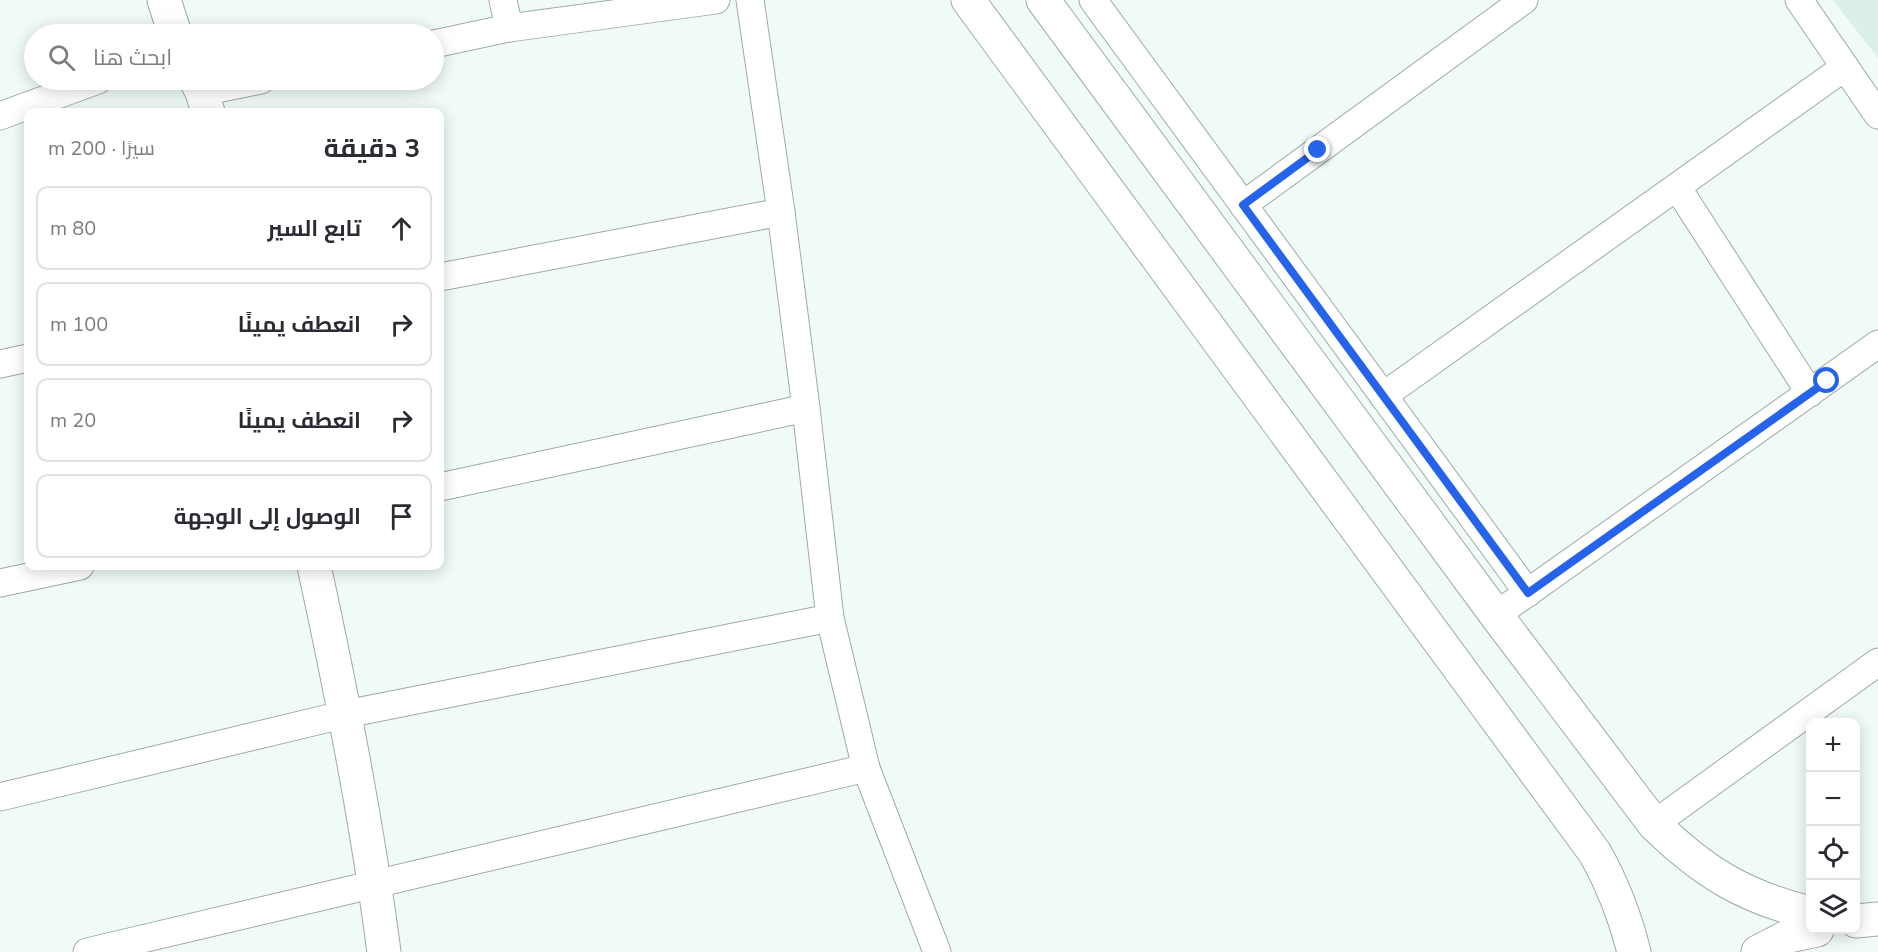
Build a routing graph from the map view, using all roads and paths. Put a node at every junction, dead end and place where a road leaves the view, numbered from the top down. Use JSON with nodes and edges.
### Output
{"nodes":[{"id":1,"x":164,"y":0,"type":"edge"},
{"id":2,"x":503,"y":0,"type":"edge"},
{"id":3,"x":716,"y":0,"type":"edge"},
{"id":4,"x":750,"y":0,"type":"edge"},
{"id":5,"x":968,"y":0,"type":"edge"},
{"id":6,"x":1043,"y":0,"type":"edge"},
{"id":7,"x":1524,"y":0,"type":"edge"},
{"id":8,"x":1799,"y":0,"type":"edge"},
{"id":9,"x":1095,"y":1,"type":"edge"},
{"id":10,"x":172,"y":24,"type":"edge"},
{"id":11,"x":508,"y":28,"type":"junction"},
{"id":12,"x":444,"y":42,"type":"edge"},
{"id":13,"x":1845,"y":67,"type":"junction"},
{"id":14,"x":71,"y":90,"type":"edge"},
{"id":15,"x":222,"y":90,"type":"edge"},
{"id":16,"x":202,"y":95,"type":"edge"},
{"id":17,"x":1878,"y":115,"type":"edge"},
{"id":18,"x":0,"y":116,"type":"edge"},
{"id":19,"x":1677,"y":187,"type":"junction"},
{"id":20,"x":1243,"y":205,"type":"junction"},
{"id":21,"x":781,"y":212,"type":"junction"},
{"id":22,"x":444,"y":276,"type":"edge"},
{"id":23,"x":1878,"y":344,"type":"edge"},
{"id":24,"x":24,"y":359,"type":"edge"},
{"id":25,"x":0,"y":364,"type":"edge"},
{"id":26,"x":1809,"y":393,"type":"junction"},
{"id":27,"x":1383,"y":396,"type":"junction"},
{"id":28,"x":806,"y":408,"type":"junction"},
{"id":29,"x":444,"y":486,"type":"edge"},
{"id":30,"x":61,"y":570,"type":"edge"},
{"id":31,"x":315,"y":570,"type":"edge"},
{"id":32,"x":0,"y":583,"type":"edge"},
{"id":33,"x":1528,"y":593,"type":"junction"},
{"id":34,"x":1496,"y":615,"type":"junction"},
{"id":35,"x":830,"y":618,"type":"junction"},
{"id":36,"x":1878,"y":662,"type":"edge"},
{"id":37,"x":346,"y":714,"type":"junction"},
{"id":38,"x":866,"y":768,"type":"junction"},
{"id":39,"x":0,"y":797,"type":"edge"},
{"id":40,"x":1654,"y":824,"type":"junction"},
{"id":41,"x":375,"y":884,"type":"junction"},
{"id":42,"x":1806,"y":912,"type":"edge"},
{"id":43,"x":1878,"y":919,"type":"edge"},
{"id":44,"x":1860,"y":921,"type":"edge"},
{"id":45,"x":1806,"y":932,"type":"edge"},
{"id":46,"x":87,"y":952,"type":"edge"},
{"id":47,"x":384,"y":952,"type":"edge"},
{"id":48,"x":936,"y":952,"type":"edge"},
{"id":49,"x":1634,"y":952,"type":"edge"},
{"id":50,"x":1758,"y":952,"type":"edge"}],
"edges":[{"from":1,"to":10,"type":"street"},
{"from":2,"to":11,"type":"street"},
{"from":3,"to":11,"type":"street"},
{"from":4,"to":21,"type":"street"},
{"from":5,"to":49,"type":"street"},
{"from":6,"to":34,"type":"street"},
{"from":7,"to":20,"type":"street"},
{"from":8,"to":13,"type":"street"},
{"from":9,"to":20,"type":"street"},
{"from":11,"to":12,"type":"street"},
{"from":13,"to":17,"type":"street"},
{"from":13,"to":19,"type":"street"},
{"from":14,"to":18,"type":"street"},
{"from":15,"to":16,"type":"street"},
{"from":19,"to":26,"type":"street"},
{"from":19,"to":27,"type":"street"},
{"from":20,"to":27,"type":"street"},
{"from":21,"to":22,"type":"street"},
{"from":21,"to":28,"type":"street"},
{"from":23,"to":26,"type":"street"},
{"from":24,"to":25,"type":"street"},
{"from":26,"to":33,"type":"street"},
{"from":27,"to":33,"type":"street"},
{"from":28,"to":29,"type":"street"},
{"from":28,"to":35,"type":"street"},
{"from":30,"to":32,"type":"street"},
{"from":31,"to":37,"type":"street"},
{"from":33,"to":34,"type":"street"},
{"from":34,"to":40,"type":"street"},
{"from":35,"to":37,"type":"street"},
{"from":35,"to":38,"type":"street"},
{"from":36,"to":40,"type":"street"},
{"from":37,"to":39,"type":"street"},
{"from":37,"to":41,"type":"street"},
{"from":38,"to":41,"type":"street"},
{"from":38,"to":48,"type":"street"},
{"from":40,"to":42,"type":"street"},
{"from":41,"to":46,"type":"street"},
{"from":41,"to":47,"type":"street"},
{"from":43,"to":44,"type":"street"},
{"from":45,"to":50,"type":"street"}]}
